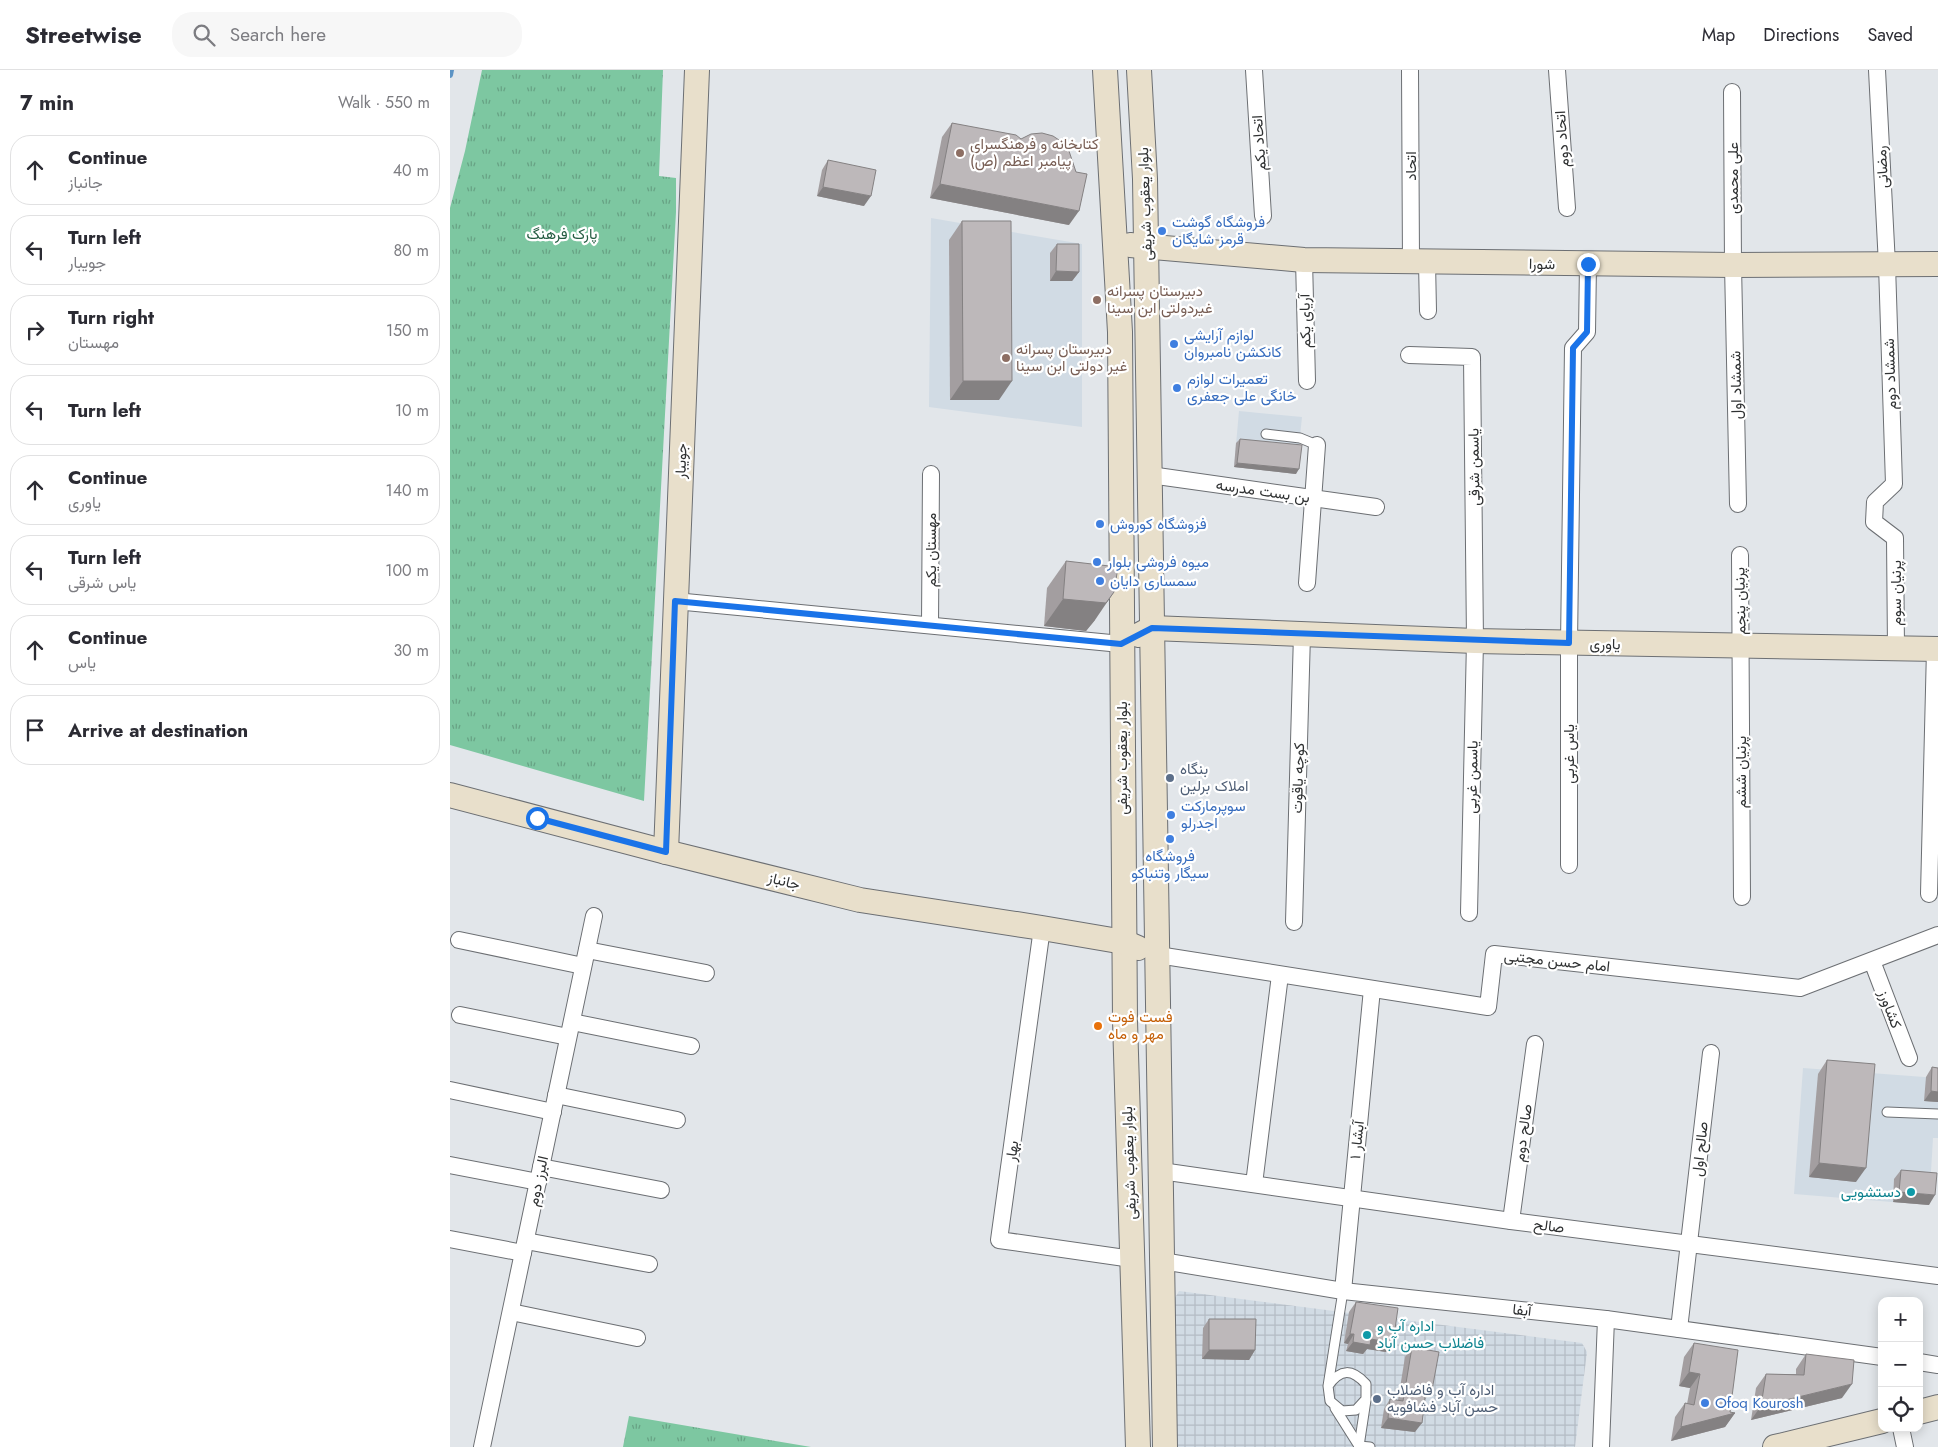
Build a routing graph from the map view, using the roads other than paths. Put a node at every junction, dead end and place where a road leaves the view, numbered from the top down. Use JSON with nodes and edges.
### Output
{"nodes":[{"id":1,"x":697,"y":70,"type":"edge"},
{"id":2,"x":1105,"y":70,"type":"edge"},
{"id":3,"x":1139,"y":70,"type":"edge"},
{"id":4,"x":1254,"y":70,"type":"edge"},
{"id":5,"x":1410,"y":70,"type":"edge"},
{"id":6,"x":1557,"y":70,"type":"edge"},
{"id":7,"x":1877,"y":70,"type":"edge"},
{"id":8,"x":1732,"y":92,"type":"dead end"},
{"id":9,"x":1567,"y":208,"type":"dead end"},
{"id":10,"x":1263,"y":216,"type":"dead end"},
{"id":11,"x":1114,"y":243,"type":"junction"},
{"id":12,"x":1146,"y":246,"type":"junction"},
{"id":13,"x":1304,"y":260,"type":"junction"},
{"id":14,"x":1419,"y":262,"type":"junction"},
{"id":15,"x":1588,"y":264,"type":"junction"},
{"id":16,"x":1938,"y":264,"type":"edge"},
{"id":17,"x":1733,"y":265,"type":"junction"},
{"id":18,"x":1887,"y":265,"type":"junction"},
{"id":19,"x":1428,"y":311,"type":"dead end"},
{"id":20,"x":1409,"y":356,"type":"dead end"},
{"id":21,"x":1307,"y":381,"type":"dead end"},
{"id":22,"x":1266,"y":434,"type":"dead end"},
{"id":23,"x":1317,"y":445,"type":"joint"},
{"id":24,"x":931,"y":474,"type":"dead end"},
{"id":25,"x":1150,"y":476,"type":"junction"},
{"id":26,"x":1313,"y":498,"type":"junction"},
{"id":27,"x":1738,"y":504,"type":"dead end"},
{"id":28,"x":1376,"y":507,"type":"dead end"},
{"id":29,"x":1895,"y":538,"type":"joint"},
{"id":30,"x":1740,"y":555,"type":"dead end"},
{"id":31,"x":1307,"y":583,"type":"dead end"},
{"id":32,"x":675,"y":601,"type":"junction"},
{"id":33,"x":930,"y":625,"type":"junction"},
{"id":34,"x":1152,"y":628,"type":"junction"},
{"id":35,"x":1302,"y":634,"type":"junction"},
{"id":36,"x":1475,"y":641,"type":"junction"},
{"id":37,"x":1569,"y":643,"type":"junction"},
{"id":38,"x":1121,"y":644,"type":"junction"},
{"id":39,"x":1741,"y":646,"type":"junction"},
{"id":40,"x":1896,"y":649,"type":"junction"},
{"id":41,"x":1936,"y":649,"type":"edge"},
{"id":42,"x":450,"y":795,"type":"edge"},
{"id":43,"x":666,"y":852,"type":"junction"},
{"id":44,"x":1569,"y":865,"type":"dead end"},
{"id":45,"x":1929,"y":894,"type":"dead end"},
{"id":46,"x":1742,"y":897,"type":"dead end"},
{"id":47,"x":1469,"y":913,"type":"dead end"},
{"id":48,"x":594,"y":916,"type":"dead end"},
{"id":49,"x":1294,"y":922,"type":"dead end"},
{"id":50,"x":1042,"y":928,"type":"junction"},
{"id":51,"x":1938,"y":935,"type":"edge"},
{"id":52,"x":459,"y":940,"type":"dead end"},
{"id":53,"x":1124,"y":942,"type":"junction"},
{"id":54,"x":1158,"y":955,"type":"junction"},
{"id":55,"x":585,"y":958,"type":"junction"},
{"id":56,"x":1872,"y":961,"type":"junction"},
{"id":57,"x":706,"y":973,"type":"dead end"},
{"id":58,"x":1280,"y":975,"type":"junction"},
{"id":59,"x":1372,"y":989,"type":"junction"},
{"id":60,"x":460,"y":1015,"type":"dead end"},
{"id":61,"x":570,"y":1030,"type":"junction"},
{"id":62,"x":1535,"y":1044,"type":"dead end"},
{"id":63,"x":691,"y":1046,"type":"dead end"},
{"id":64,"x":1711,"y":1053,"type":"dead end"},
{"id":65,"x":1908,"y":1058,"type":"dead end"},
{"id":66,"x":450,"y":1090,"type":"edge"},
{"id":67,"x":556,"y":1095,"type":"junction"},
{"id":68,"x":553,"y":1112,"type":"junction"},
{"id":69,"x":1887,"y":1112,"type":"dead end"},
{"id":70,"x":1938,"y":1114,"type":"edge"},
{"id":71,"x":677,"y":1120,"type":"dead end"},
{"id":72,"x":450,"y":1165,"type":"edge"},
{"id":73,"x":1161,"y":1171,"type":"junction"},
{"id":74,"x":540,"y":1174,"type":"junction"},
{"id":75,"x":1254,"y":1184,"type":"junction"},
{"id":76,"x":661,"y":1190,"type":"dead end"},
{"id":77,"x":1352,"y":1199,"type":"junction"},
{"id":78,"x":1511,"y":1221,"type":"junction"},
{"id":79,"x":450,"y":1239,"type":"edge"},
{"id":80,"x":1690,"y":1245,"type":"junction"},
{"id":81,"x":524,"y":1247,"type":"junction"},
{"id":82,"x":1132,"y":1259,"type":"junction"},
{"id":83,"x":1162,"y":1262,"type":"junction"},
{"id":84,"x":649,"y":1264,"type":"dead end"},
{"id":85,"x":1938,"y":1276,"type":"edge"},
{"id":86,"x":1343,"y":1290,"type":"junction"},
{"id":87,"x":511,"y":1312,"type":"junction"},
{"id":88,"x":1606,"y":1319,"type":"junction"},
{"id":89,"x":1679,"y":1329,"type":"junction"},
{"id":90,"x":636,"y":1338,"type":"dead end"},
{"id":91,"x":1878,"y":1356,"type":"edge"},
{"id":92,"x":1923,"y":1363,"type":"edge"},
{"id":93,"x":1332,"y":1364,"type":"junction"},
{"id":94,"x":1938,"y":1365,"type":"edge"},
{"id":95,"x":1345,"y":1372,"type":"junction"},
{"id":96,"x":1328,"y":1386,"type":"junction"},
{"id":97,"x":1366,"y":1399,"type":"junction"},
{"id":98,"x":1330,"y":1401,"type":"junction"},
{"id":99,"x":1938,"y":1407,"type":"edge"},
{"id":100,"x":1923,"y":1411,"type":"edge"},
{"id":101,"x":1878,"y":1422,"type":"edge"},
{"id":102,"x":1902,"y":1432,"type":"edge"},
{"id":103,"x":1359,"y":1446,"type":"junction"},
{"id":104,"x":482,"y":1447,"type":"edge"},
{"id":105,"x":1138,"y":1447,"type":"edge"},
{"id":106,"x":1165,"y":1447,"type":"edge"},
{"id":107,"x":1370,"y":1447,"type":"edge"},
{"id":108,"x":1601,"y":1447,"type":"edge"},
{"id":109,"x":1775,"y":1447,"type":"edge"},
{"id":110,"x":1904,"y":1447,"type":"edge"}],
"edges":[{"from":1,"to":32,"type":"street","name":"جویبار"},
{"from":2,"to":11,"type":"street","name":"بلوار یعقوب شریفی"},
{"from":3,"to":12,"type":"street","name":"بلوار یعقوب شریفی"},
{"from":4,"to":10,"type":"street","name":"اتحاد یکم"},
{"from":5,"to":14,"type":"street","name":"اتحاد"},
{"from":6,"to":9,"type":"street","name":"اتحاد دوم"},
{"from":7,"to":18,"type":"street","name":"رمضانی"},
{"from":8,"to":17,"type":"street","name":"علی محمدی"},
{"from":11,"to":12,"type":"street","name":"شورا"},
{"from":11,"to":38,"type":"street","name":"بلوار یعقوب شریفی"},
{"from":12,"to":13,"type":"street","name":"شورا"},
{"from":12,"to":25,"type":"street","name":"بلوار یعقوب شریفی"},
{"from":13,"to":14,"type":"street","name":"شورا"},
{"from":13,"to":21,"type":"street","name":"آریای یکم"},
{"from":14,"to":15,"type":"street","name":"شورا"},
{"from":14,"to":19,"type":"street","name":"اتحاد"},
{"from":15,"to":17,"type":"street","name":"شورا"},
{"from":15,"to":37,"type":"street","name":"یاس غربی"},
{"from":16,"to":18,"type":"street","name":"شورا"},
{"from":17,"to":18,"type":"street","name":"شورا"},
{"from":17,"to":27,"type":"street","name":"شمشاد اول"},
{"from":18,"to":29,"type":"street","name":"شمشاد دوم"},
{"from":20,"to":36,"type":"street","name":"یاسمن شرقی"},
{"from":22,"to":23,"type":"lane"},
{"from":23,"to":26,"type":"street"},
{"from":24,"to":33,"type":"street","name":"مهستان یکم"},
{"from":25,"to":26,"type":"street","name":"بن بست مدرسه"},
{"from":25,"to":34,"type":"street","name":"بلوار یعقوب شریفی"},
{"from":26,"to":28,"type":"street","name":"بن بست مدرسه"},
{"from":26,"to":31,"type":"street"},
{"from":29,"to":40,"type":"street","name":"پرنیان سوم"},
{"from":30,"to":39,"type":"street","name":"پرنیان پنجم"},
{"from":32,"to":33,"type":"street"},
{"from":32,"to":43,"type":"street","name":"جویبار"},
{"from":33,"to":38,"type":"street"},
{"from":34,"to":35,"type":"street","name":"یاوری"},
{"from":34,"to":38,"type":"street"},
{"from":34,"to":54,"type":"street","name":"بلوار یعقوب شریفی"},
{"from":35,"to":36,"type":"street","name":"یاوری"},
{"from":35,"to":49,"type":"street","name":"کوچه یاقوت"},
{"from":36,"to":37,"type":"street","name":"یاوری"},
{"from":36,"to":47,"type":"street","name":"یاسمن غربی"},
{"from":37,"to":39,"type":"street","name":"یاوری"},
{"from":37,"to":44,"type":"street","name":"یاس غربی"},
{"from":38,"to":53,"type":"street","name":"بلوار یعقوب شریفی"},
{"from":39,"to":40,"type":"street","name":"یاوری"},
{"from":39,"to":46,"type":"street","name":"پرنیان ششم"},
{"from":40,"to":41,"type":"street","name":"یاوری"},
{"from":41,"to":45,"type":"street"},
{"from":42,"to":43,"type":"street","name":"جانباز"},
{"from":43,"to":50,"type":"street","name":"جانباز"},
{"from":48,"to":55,"type":"street","name":"البرز دوم"},
{"from":50,"to":53,"type":"street","name":"جانباز"},
{"from":50,"to":82,"type":"street","name":"بهار"},
{"from":51,"to":56,"type":"street","name":"امام حسن مجتبی"},
{"from":52,"to":55,"type":"street"},
{"from":53,"to":54,"type":"street","name":"جانباز"},
{"from":53,"to":82,"type":"street","name":"بلوار یعقوب شریفی"},
{"from":54,"to":58,"type":"street","name":"امام حسن مجتبی"},
{"from":54,"to":73,"type":"street","name":"بلوار یعقوب شریفی"},
{"from":55,"to":57,"type":"street"},
{"from":55,"to":61,"type":"street","name":"البرز دوم"},
{"from":56,"to":59,"type":"street","name":"امام حسن مجتبی"},
{"from":56,"to":65,"type":"street","name":"کشاورز"},
{"from":58,"to":59,"type":"street","name":"امام حسن مجتبی"},
{"from":58,"to":75,"type":"street"},
{"from":59,"to":77,"type":"street","name":"آبشار ۱"},
{"from":60,"to":61,"type":"street"},
{"from":61,"to":63,"type":"street"},
{"from":61,"to":67,"type":"street","name":"البرز دوم"},
{"from":62,"to":78,"type":"street","name":"صالح دوم"},
{"from":64,"to":80,"type":"street","name":"صالح اول"},
{"from":66,"to":68,"type":"street"},
{"from":67,"to":68,"type":"street","name":"البرز دوم"},
{"from":67,"to":71,"type":"street"},
{"from":68,"to":74,"type":"street","name":"البرز دوم"},
{"from":69,"to":70,"type":"lane"},
{"from":72,"to":74,"type":"street"},
{"from":73,"to":75,"type":"street","name":"صالح"},
{"from":73,"to":83,"type":"street","name":"بلوار یعقوب شریفی"},
{"from":74,"to":76,"type":"street"},
{"from":74,"to":81,"type":"street","name":"البرز دوم"},
{"from":75,"to":77,"type":"street","name":"صالح"},
{"from":77,"to":78,"type":"street","name":"صالح"},
{"from":77,"to":86,"type":"street","name":"آبشار ۱"},
{"from":78,"to":80,"type":"street","name":"صالح"},
{"from":79,"to":81,"type":"street"},
{"from":80,"to":85,"type":"street","name":"صالح"},
{"from":80,"to":89,"type":"street","name":"صالح اول"},
{"from":81,"to":84,"type":"street"},
{"from":81,"to":87,"type":"street","name":"البرز دوم"},
{"from":82,"to":105,"type":"street","name":"بلوار یعقوب شریفی"},
{"from":83,"to":86,"type":"street","name":"آبفا"},
{"from":83,"to":106,"type":"street","name":"بلوار یعقوب شریفی"},
{"from":86,"to":88,"type":"street","name":"آبفا"},
{"from":86,"to":93,"type":"lane"},
{"from":87,"to":90,"type":"street"},
{"from":87,"to":104,"type":"street","name":"البرز دوم"},
{"from":88,"to":89,"type":"street","name":"آبفا"},
{"from":88,"to":108,"type":"street"},
{"from":89,"to":91,"type":"street","name":"آبفا"},
{"from":92,"to":94,"type":"street"},
{"from":93,"to":95,"type":"lane"},
{"from":93,"to":96,"type":"lane"},
{"from":95,"to":96,"type":"lane"},
{"from":95,"to":97,"type":"lane"},
{"from":96,"to":98,"type":"lane"},
{"from":97,"to":98,"type":"lane"},
{"from":97,"to":103,"type":"lane"},
{"from":98,"to":103,"type":"lane"},
{"from":99,"to":100,"type":"street"},
{"from":101,"to":109,"type":"street"},
{"from":102,"to":110,"type":"street"},
{"from":103,"to":107,"type":"lane"}]}
